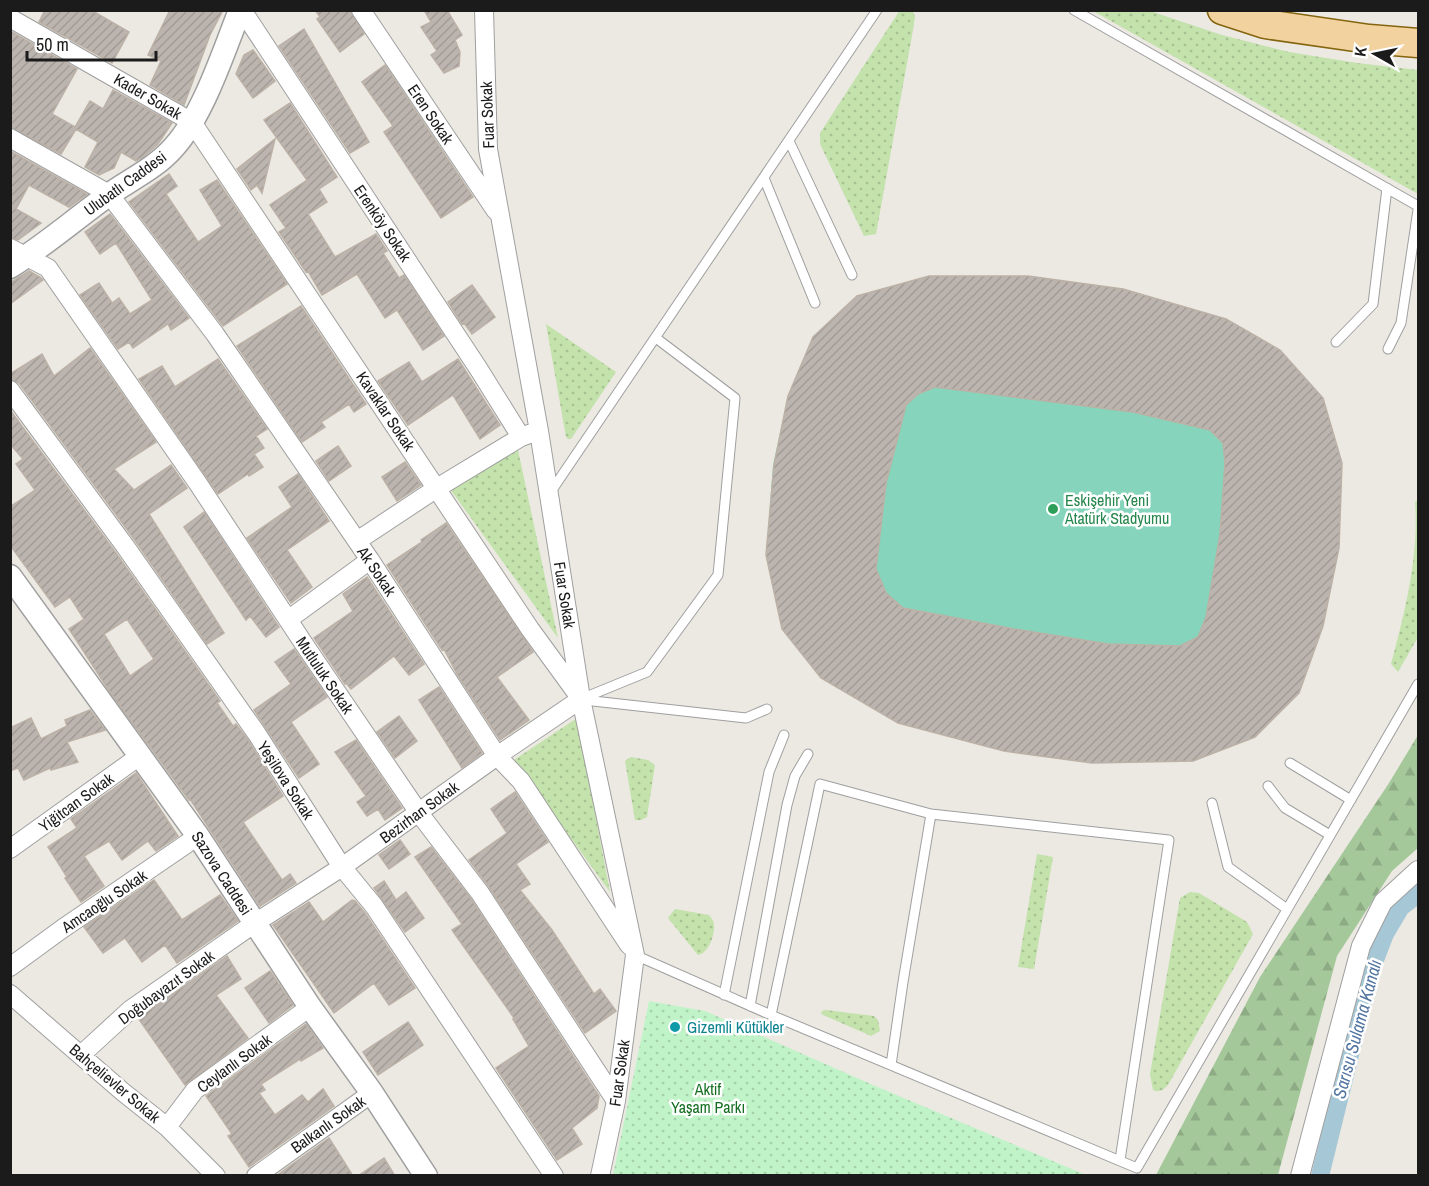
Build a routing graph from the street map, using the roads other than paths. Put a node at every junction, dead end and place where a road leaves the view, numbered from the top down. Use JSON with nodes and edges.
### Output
{"nodes":[{"id":1,"x":241,"y":10,"type":"edge"},
{"id":2,"x":361,"y":10,"type":"edge"},
{"id":3,"x":484,"y":10,"type":"edge"},
{"id":4,"x":877,"y":10,"type":"edge"},
{"id":5,"x":1074,"y":10,"type":"edge"},
{"id":6,"x":1222,"y":10,"type":"edge"},
{"id":7,"x":10,"y":18,"type":"edge"},
{"id":8,"x":1369,"y":39,"type":"junction"},
{"id":9,"x":1419,"y":43,"type":"edge"},
{"id":10,"x":1419,"y":53,"type":"edge"},
{"id":11,"x":192,"y":122,"type":"junction"},
{"id":12,"x":10,"y":138,"type":"edge"},
{"id":13,"x":789,"y":141,"type":"junction"},
{"id":14,"x":764,"y":178,"type":"junction"},
{"id":15,"x":1387,"y":188,"type":"junction"},
{"id":16,"x":109,"y":194,"type":"junction"},
{"id":17,"x":1419,"y":208,"type":"edge"},
{"id":18,"x":500,"y":218,"type":"junction"},
{"id":19,"x":16,"y":257,"type":"edge"},
{"id":20,"x":852,"y":275,"type":"dead end"},
{"id":21,"x":815,"y":303,"type":"dead end"},
{"id":22,"x":656,"y":338,"type":"junction"},
{"id":23,"x":1336,"y":342,"type":"dead end"},
{"id":24,"x":1388,"y":349,"type":"dead end"},
{"id":25,"x":10,"y":390,"type":"edge"},
{"id":26,"x":539,"y":431,"type":"junction"},
{"id":27,"x":521,"y":437,"type":"junction"},
{"id":28,"x":437,"y":488,"type":"junction"},
{"id":29,"x":549,"y":494,"type":"junction"},
{"id":30,"x":357,"y":541,"type":"junction"},
{"id":31,"x":370,"y":560,"type":"junction"},
{"id":32,"x":13,"y":587,"type":"edge"},
{"id":33,"x":289,"y":619,"type":"junction"},
{"id":34,"x":1419,"y":684,"type":"edge"},
{"id":35,"x":581,"y":699,"type":"junction"},
{"id":36,"x":767,"y":709,"type":"dead end"},
{"id":37,"x":784,"y":735,"type":"dead end"},
{"id":38,"x":808,"y":754,"type":"dead end"},
{"id":39,"x":141,"y":755,"type":"junction"},
{"id":40,"x":497,"y":756,"type":"junction"},
{"id":41,"x":1290,"y":763,"type":"dead end"},
{"id":42,"x":1268,"y":786,"type":"dead end"},
{"id":43,"x":1351,"y":800,"type":"junction"},
{"id":44,"x":1212,"y":803,"type":"dead end"},
{"id":45,"x":419,"y":813,"type":"junction"},
{"id":46,"x":931,"y":814,"type":"junction"},
{"id":47,"x":1330,"y":835,"type":"junction"},
{"id":48,"x":198,"y":836,"type":"junction"},
{"id":49,"x":10,"y":849,"type":"edge"},
{"id":50,"x":342,"y":867,"type":"junction"},
{"id":51,"x":1419,"y":870,"type":"edge"},
{"id":52,"x":1287,"y":909,"type":"junction"},
{"id":53,"x":255,"y":923,"type":"junction"},
{"id":54,"x":635,"y":955,"type":"junction"},
{"id":55,"x":10,"y":967,"type":"edge"},
{"id":56,"x":10,"y":994,"type":"edge"},
{"id":57,"x":724,"y":994,"type":"junction"},
{"id":58,"x":750,"y":1006,"type":"junction"},
{"id":59,"x":310,"y":1007,"type":"junction"},
{"id":60,"x":771,"y":1015,"type":"junction"},
{"id":61,"x":81,"y":1055,"type":"junction"},
{"id":62,"x":891,"y":1065,"type":"junction"},
{"id":63,"x":372,"y":1093,"type":"junction"},
{"id":64,"x":616,"y":1101,"type":"junction"},
{"id":65,"x":167,"y":1127,"type":"junction"},
{"id":66,"x":1120,"y":1160,"type":"junction"},
{"id":67,"x":216,"y":1176,"type":"edge"},
{"id":68,"x":256,"y":1176,"type":"edge"},
{"id":69,"x":426,"y":1176,"type":"edge"},
{"id":70,"x":554,"y":1176,"type":"edge"},
{"id":71,"x":600,"y":1176,"type":"edge"},
{"id":72,"x":1300,"y":1176,"type":"edge"}],
"edges":[{"from":1,"to":11,"type":"street","name":"Ulubatlı Caddesi"},
{"from":1,"to":27,"type":"street","name":"Erenköy Sokak"},
{"from":2,"to":18,"type":"street","name":"Eren Sokak"},
{"from":3,"to":18,"type":"street","name":"Fuar Sokak"},
{"from":4,"to":13,"type":"lane"},
{"from":5,"to":15,"type":"lane"},
{"from":6,"to":8,"type":"main road"},
{"from":7,"to":11,"type":"street","name":"Kader Sokak"},
{"from":8,"to":9,"type":"main road"},
{"from":8,"to":10,"type":"main road"},
{"from":11,"to":16,"type":"street","name":"Ulubatlı Caddesi"},
{"from":11,"to":28,"type":"street","name":"Kavaklar Sokak"},
{"from":12,"to":16,"type":"street"},
{"from":13,"to":14,"type":"lane"},
{"from":13,"to":20,"type":"lane"},
{"from":14,"to":21,"type":"lane"},
{"from":14,"to":22,"type":"lane"},
{"from":15,"to":17,"type":"lane"},
{"from":15,"to":23,"type":"lane"},
{"from":16,"to":19,"type":"street","name":"Ulubatlı Caddesi"},
{"from":16,"to":30,"type":"street","name":"Ak Sokak"},
{"from":17,"to":24,"type":"lane"},
{"from":18,"to":26,"type":"street","name":"Fuar Sokak"},
{"from":19,"to":33,"type":"street","name":"Mutluluk Sokak"},
{"from":22,"to":29,"type":"lane"},
{"from":22,"to":35,"type":"lane"},
{"from":25,"to":50,"type":"street","name":"Yeşilova Sokak"},
{"from":26,"to":27,"type":"street"},
{"from":26,"to":29,"type":"street","name":"Fuar Sokak"},
{"from":27,"to":28,"type":"street"},
{"from":28,"to":30,"type":"street"},
{"from":28,"to":35,"type":"street","name":"Kavaklar Sokak"},
{"from":29,"to":35,"type":"street","name":"Fuar Sokak"},
{"from":30,"to":31,"type":"street","name":"Ak Sokak"},
{"from":31,"to":33,"type":"street"},
{"from":31,"to":40,"type":"street","name":"Ak Sokak"},
{"from":32,"to":39,"type":"street","name":"Sazova Caddesi"},
{"from":33,"to":45,"type":"street","name":"Mutluluk Sokak"},
{"from":34,"to":43,"type":"lane"},
{"from":35,"to":36,"type":"lane"},
{"from":35,"to":40,"type":"street","name":"Bezirhan Sokak"},
{"from":35,"to":54,"type":"street","name":"Fuar Sokak"},
{"from":37,"to":57,"type":"lane"},
{"from":38,"to":58,"type":"lane"},
{"from":39,"to":48,"type":"street","name":"Sazova Caddesi"},
{"from":39,"to":49,"type":"street","name":"Yiğitcan Sokak"},
{"from":40,"to":45,"type":"street","name":"Bezirhan Sokak"},
{"from":40,"to":54,"type":"street","name":"Ak Sokak"},
{"from":41,"to":43,"type":"lane"},
{"from":42,"to":47,"type":"lane"},
{"from":43,"to":47,"type":"lane"},
{"from":44,"to":52,"type":"lane"},
{"from":45,"to":50,"type":"street","name":"Bezirhan Sokak"},
{"from":45,"to":64,"type":"street","name":"Mutluluk Sokak"},
{"from":46,"to":60,"type":"lane"},
{"from":46,"to":62,"type":"lane"},
{"from":46,"to":66,"type":"lane"},
{"from":47,"to":52,"type":"lane"},
{"from":48,"to":53,"type":"street","name":"Sazova Caddesi"},
{"from":48,"to":55,"type":"street","name":"Amcaoğlu Sokak"},
{"from":50,"to":53,"type":"street","name":"Bezirhan Sokak"},
{"from":50,"to":70,"type":"street","name":"Yeşilova Sokak"},
{"from":51,"to":72,"type":"street"},
{"from":52,"to":66,"type":"lane"},
{"from":53,"to":59,"type":"street","name":"Sazova Caddesi"},
{"from":53,"to":61,"type":"street","name":"Doğubayazıt Sokak"},
{"from":54,"to":57,"type":"lane"},
{"from":54,"to":64,"type":"street","name":"Fuar Sokak"},
{"from":56,"to":61,"type":"street","name":"Bahçelievler Sokak"},
{"from":57,"to":58,"type":"lane"},
{"from":58,"to":60,"type":"lane"},
{"from":59,"to":63,"type":"street","name":"Sazova Caddesi"},
{"from":59,"to":65,"type":"street","name":"Ceylanlı Sokak"},
{"from":60,"to":62,"type":"lane"},
{"from":61,"to":65,"type":"street","name":"Bahçelievler Sokak"},
{"from":62,"to":66,"type":"lane"},
{"from":63,"to":68,"type":"street","name":"Balkanlı Sokak"},
{"from":63,"to":69,"type":"street","name":"Sazova Caddesi"},
{"from":64,"to":71,"type":"street","name":"Fuar Sokak"},
{"from":65,"to":67,"type":"street","name":"Bahçelievler Sokak"}]}
